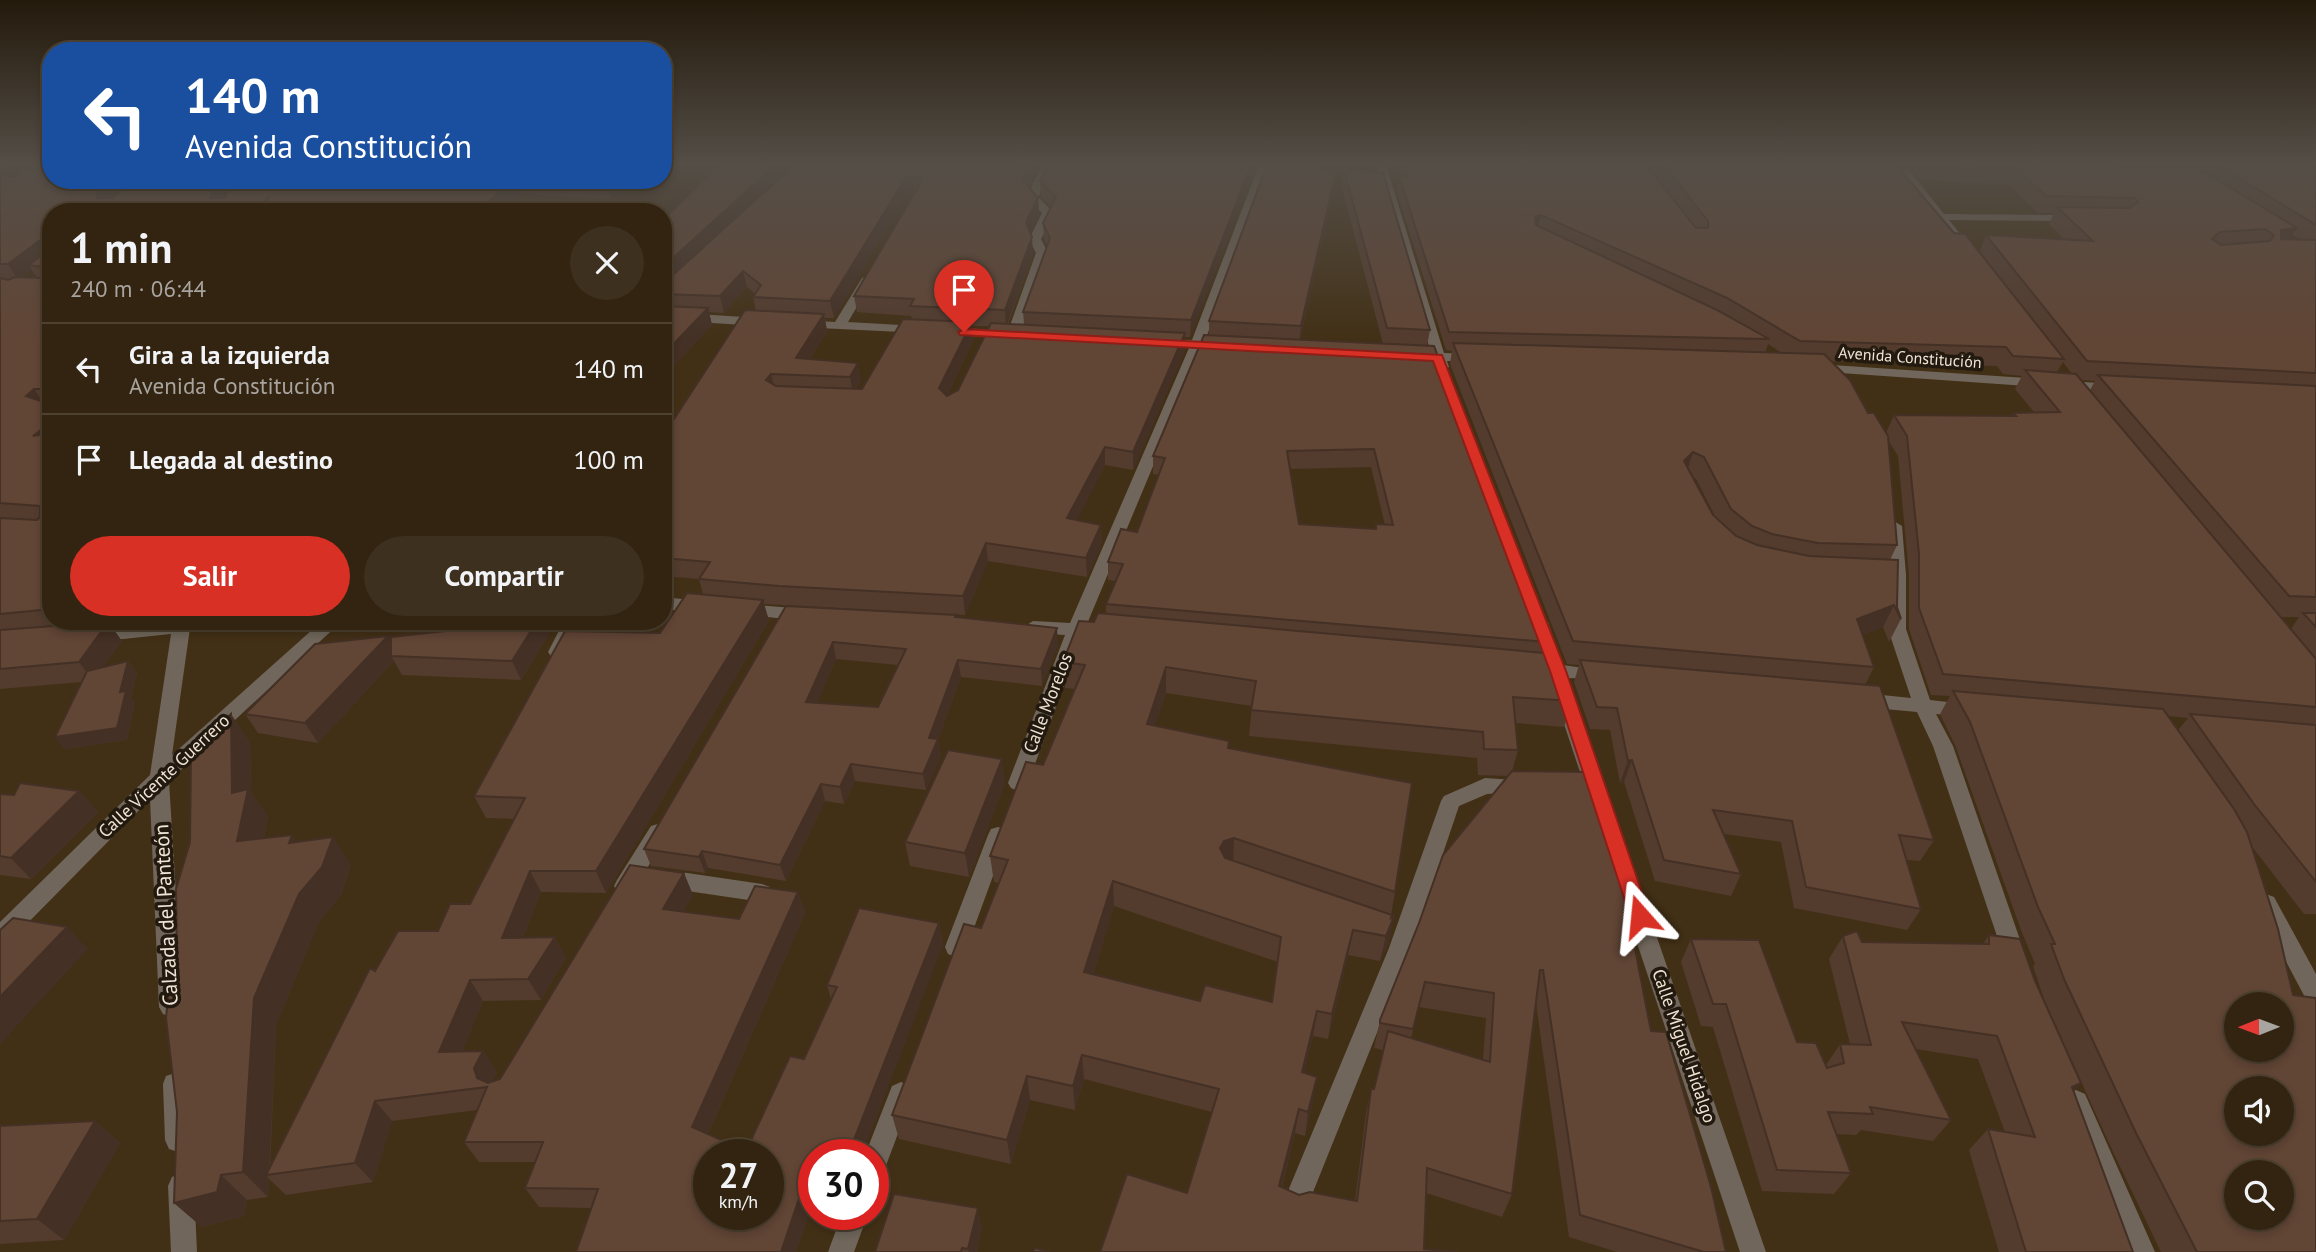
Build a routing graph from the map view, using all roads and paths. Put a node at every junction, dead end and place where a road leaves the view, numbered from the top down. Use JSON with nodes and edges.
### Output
{"nodes":[{"id":1,"x":1043,"y":223,"type":"edge"},
{"id":2,"x":1242,"y":223,"type":"edge"},
{"id":3,"x":1398,"y":223,"type":"edge"},
{"id":4,"x":1947,"y":223,"type":"edge"},
{"id":5,"x":1975,"y":260,"type":"edge"},
{"id":6,"x":874,"y":267,"type":"edge"},
{"id":7,"x":672,"y":317,"type":"edge"},
{"id":8,"x":839,"y":326,"type":"junction"},
{"id":9,"x":1144,"y":342,"type":"edge"},
{"id":10,"x":1197,"y":345,"type":"junction"},
{"id":11,"x":1237,"y":347,"type":"edge"},
{"id":12,"x":1398,"y":355,"type":"edge"},
{"id":13,"x":1438,"y":358,"type":"junction"},
{"id":14,"x":1492,"y":359,"type":"edge"},
{"id":15,"x":2055,"y":365,"type":"edge"},
{"id":16,"x":1800,"y":367,"type":"edge"},
{"id":17,"x":1821,"y":368,"type":"junction"},
{"id":18,"x":1448,"y":384,"type":"edge"},
{"id":19,"x":1840,"y":387,"type":"edge"},
{"id":20,"x":2126,"y":389,"type":"edge"},
{"id":21,"x":2076,"y":392,"type":"junction"},
{"id":22,"x":1892,"y":509,"type":"edge"},
{"id":23,"x":672,"y":604,"type":"edge"},
{"id":24,"x":1533,"y":606,"type":"edge"},
{"id":25,"x":784,"y":614,"type":"junction"},
{"id":26,"x":825,"y":616,"type":"edge"},
{"id":27,"x":1020,"y":626,"type":"edge"},
{"id":28,"x":1076,"y":629,"type":"junction"},
{"id":29,"x":134,"y":630,"type":"edge"},
{"id":30,"x":180,"y":630,"type":"edge"},
{"id":31,"x":323,"y":630,"type":"edge"},
{"id":32,"x":568,"y":630,"type":"edge"},
{"id":33,"x":1117,"y":633,"type":"edge"},
{"id":34,"x":79,"y":637,"type":"edge"},
{"id":35,"x":770,"y":638,"type":"edge"},
{"id":36,"x":548,"y":668,"type":"edge"},
{"id":37,"x":1517,"y":668,"type":"edge"},
{"id":38,"x":1558,"y":671,"type":"junction"},
{"id":39,"x":1612,"y":676,"type":"edge"},
{"id":40,"x":1842,"y":698,"type":"edge"},
{"id":41,"x":1923,"y":706,"type":"junction"},
{"id":42,"x":1991,"y":711,"type":"edge"},
{"id":43,"x":159,"y":778,"type":"junction"},
{"id":44,"x":1541,"y":786,"type":"edge"},
{"id":45,"x":1569,"y":786,"type":"edge"},
{"id":46,"x":1597,"y":786,"type":"junction"},
{"id":47,"x":1013,"y":796,"type":"edge"},
{"id":48,"x":666,"y":819,"type":"edge"},
{"id":49,"x":1004,"y":821,"type":"edge"},
{"id":50,"x":632,"y":874,"type":"junction"},
{"id":51,"x":2255,"y":883,"type":"edge"},
{"id":52,"x":762,"y":893,"type":"edge"},
{"id":53,"x":612,"y":908,"type":"edge"},
{"id":54,"x":0,"y":936,"type":"edge"},
{"id":55,"x":950,"y":962,"type":"edge"},
{"id":56,"x":2022,"y":978,"type":"edge"},
{"id":57,"x":2316,"y":996,"type":"edge"},
{"id":58,"x":172,"y":1029,"type":"edge"},
{"id":59,"x":174,"y":1057,"type":"edge"},
{"id":60,"x":907,"y":1077,"type":"edge"},
{"id":61,"x":2067,"y":1082,"type":"edge"},
{"id":62,"x":884,"y":1139,"type":"edge"},
{"id":63,"x":1296,"y":1203,"type":"edge"},
{"id":64,"x":849,"y":1230,"type":"edge"},
{"id":65,"x":184,"y":1252,"type":"edge"},
{"id":66,"x":841,"y":1252,"type":"edge"},
{"id":67,"x":1753,"y":1252,"type":"edge"},
{"id":68,"x":2142,"y":1252,"type":"edge"}],
"edges":[{"from":1,"to":8,"type":"street"},
{"from":2,"to":10,"type":"street","name":"Calle Morelos"},
{"from":3,"to":13,"type":"street"},
{"from":4,"to":5,"type":"street"},
{"from":6,"to":8,"type":"street"},
{"from":7,"to":8,"type":"street"},
{"from":9,"to":10,"type":"street"},
{"from":10,"to":11,"type":"street"},
{"from":10,"to":28,"type":"street","name":"Calle Morelos"},
{"from":12,"to":13,"type":"street"},
{"from":13,"to":14,"type":"street"},
{"from":13,"to":18,"type":"street"},
{"from":15,"to":21,"type":"street"},
{"from":16,"to":17,"type":"street","name":"Avenida Constitución"},
{"from":17,"to":19,"type":"street"},
{"from":17,"to":21,"type":"street","name":"Avenida Constitución"},
{"from":20,"to":21,"type":"street","name":"Avenida Constitución"},
{"from":22,"to":41,"type":"street"},
{"from":23,"to":25,"type":"street"},
{"from":24,"to":38,"type":"street","name":"Calle Miguel Hidalgo"},
{"from":25,"to":26,"type":"street"},
{"from":25,"to":35,"type":"street"},
{"from":27,"to":28,"type":"street"},
{"from":28,"to":33,"type":"street"},
{"from":28,"to":47,"type":"street","name":"Calle Morelos"},
{"from":29,"to":34,"type":"street"},
{"from":30,"to":43,"type":"street","name":"Calzada del Panteón"},
{"from":31,"to":43,"type":"street","name":"Calle Vicente Guerrero"},
{"from":32,"to":36,"type":"street"},
{"from":37,"to":38,"type":"street"},
{"from":38,"to":39,"type":"street"},
{"from":38,"to":46,"type":"street","name":"Calle Miguel Hidalgo"},
{"from":40,"to":41,"type":"street"},
{"from":41,"to":42,"type":"street"},
{"from":41,"to":56,"type":"street"},
{"from":43,"to":54,"type":"street","name":"Calle Vicente Guerrero"},
{"from":43,"to":58,"type":"street","name":"Calzada del Panteón"},
{"from":44,"to":63,"type":"street"},
{"from":45,"to":46,"type":"street"},
{"from":46,"to":67,"type":"street","name":"Calle Miguel Hidalgo"},
{"from":48,"to":50,"type":"street"},
{"from":49,"to":55,"type":"street"},
{"from":50,"to":52,"type":"street"},
{"from":50,"to":53,"type":"street"},
{"from":51,"to":57,"type":"street"},
{"from":59,"to":65,"type":"street"},
{"from":60,"to":62,"type":"street"},
{"from":61,"to":68,"type":"street"},
{"from":64,"to":66,"type":"street"}]}
